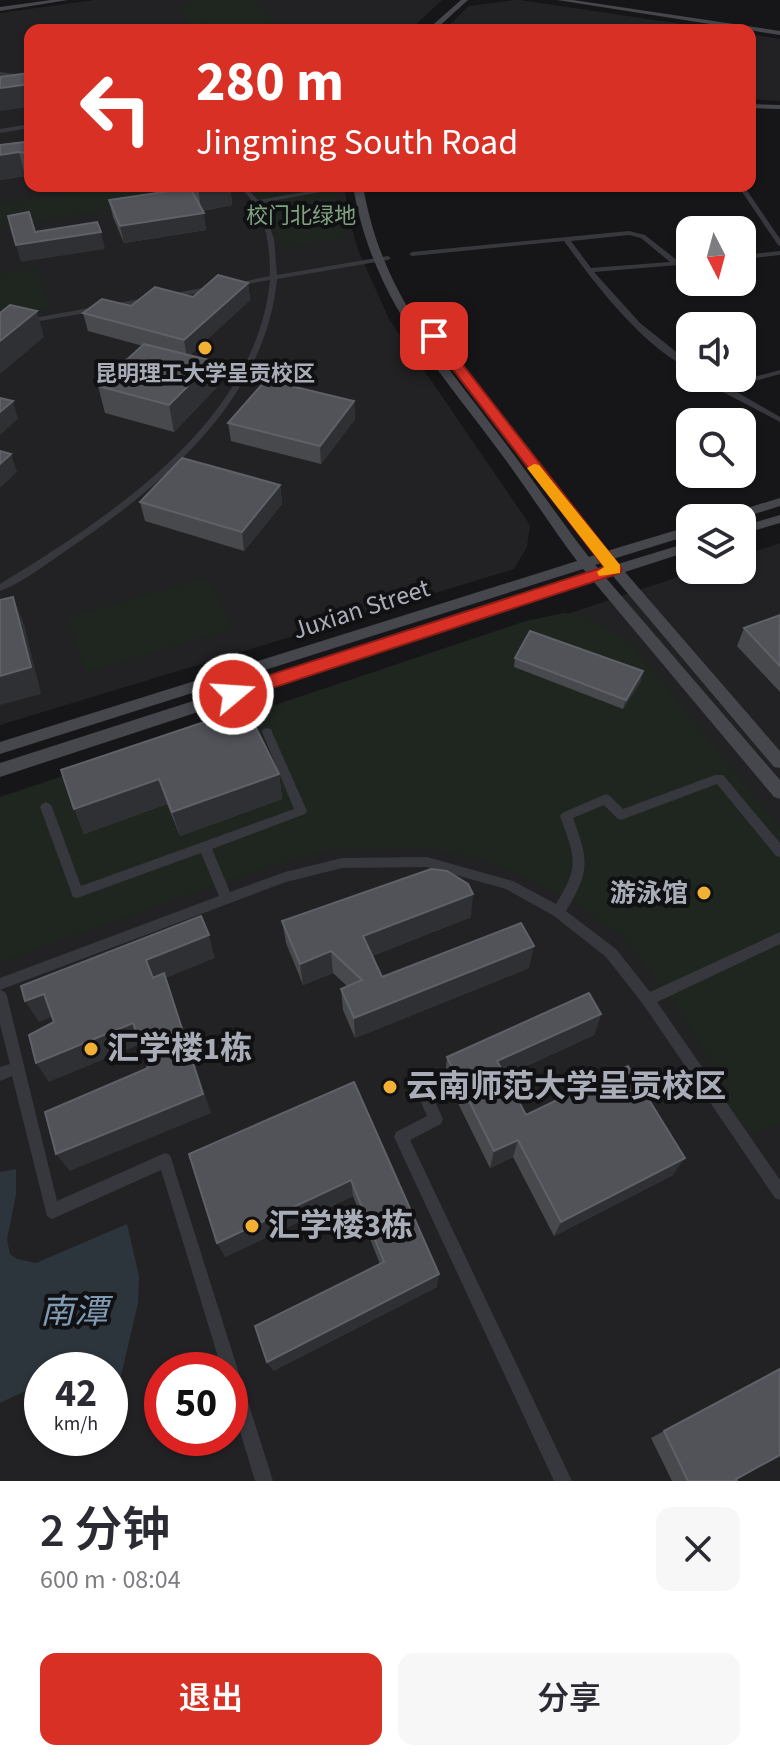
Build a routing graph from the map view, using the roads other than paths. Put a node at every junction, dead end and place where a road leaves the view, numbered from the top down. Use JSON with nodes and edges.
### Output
{"nodes":[{"id":1,"x":65,"y":0,"type":"edge"},
{"id":2,"x":455,"y":0,"type":"edge"},
{"id":3,"x":465,"y":0,"type":"edge"},
{"id":4,"x":560,"y":0,"type":"edge"},
{"id":5,"x":589,"y":0,"type":"edge"},
{"id":6,"x":0,"y":9,"type":"edge"},
{"id":7,"x":429,"y":24,"type":"edge"},
{"id":8,"x":438,"y":24,"type":"edge"},
{"id":9,"x":736,"y":24,"type":"edge"},
{"id":10,"x":742,"y":24,"type":"edge"},
{"id":11,"x":756,"y":26,"type":"edge"},
{"id":12,"x":756,"y":27,"type":"edge"},
{"id":13,"x":780,"y":30,"type":"edge"},
{"id":14,"x":0,"y":74,"type":"edge"},
{"id":15,"x":24,"y":77,"type":"edge"},
{"id":16,"x":756,"y":106,"type":"edge"},
{"id":17,"x":780,"y":107,"type":"edge"},
{"id":18,"x":24,"y":127,"type":"edge"},
{"id":19,"x":0,"y":131,"type":"edge"},
{"id":20,"x":248,"y":192,"type":"edge"},
{"id":21,"x":316,"y":192,"type":"edge"},
{"id":22,"x":359,"y":192,"type":"edge"},
{"id":23,"x":370,"y":192,"type":"edge"},
{"id":24,"x":745,"y":192,"type":"edge"},
{"id":25,"x":257,"y":202,"type":"junction"},
{"id":26,"x":566,"y":239,"type":"junction"},
{"id":27,"x":780,"y":244,"type":"edge"},
{"id":28,"x":780,"y":253,"type":"edge"},
{"id":29,"x":412,"y":254,"type":"dead end"},
{"id":30,"x":756,"y":256,"type":"edge"},
{"id":31,"x":382,"y":259,"type":"junction"},
{"id":32,"x":676,"y":263,"type":"joint"},
{"id":33,"x":588,"y":270,"type":"junction"},
{"id":34,"x":274,"y":277,"type":"junction"},
{"id":35,"x":0,"y":326,"type":"edge"},
{"id":36,"x":676,"y":358,"type":"edge"},
{"id":37,"x":780,"y":372,"type":"edge"},
{"id":38,"x":756,"y":379,"type":"edge"},
{"id":39,"x":729,"y":392,"type":"edge"},
{"id":40,"x":780,"y":420,"type":"edge"},
{"id":41,"x":780,"y":502,"type":"edge"},
{"id":42,"x":756,"y":510,"type":"edge"},
{"id":43,"x":780,"y":519,"type":"edge"},
{"id":44,"x":756,"y":526,"type":"edge"},
{"id":45,"x":676,"y":536,"type":"edge"},
{"id":46,"x":676,"y":549,"type":"edge"},
{"id":47,"x":609,"y":563,"type":"junction"},
{"id":48,"x":591,"y":569,"type":"junction"},
{"id":49,"x":0,"y":588,"type":"edge"},
{"id":50,"x":267,"y":732,"type":"dead end"},
{"id":51,"x":0,"y":748,"type":"edge"},
{"id":52,"x":780,"y":762,"type":"edge"},
{"id":53,"x":0,"y":770,"type":"edge"},
{"id":54,"x":780,"y":792,"type":"edge"},
{"id":55,"x":46,"y":807,"type":"dead end"},
{"id":56,"x":205,"y":847,"type":"junction"},
{"id":57,"x":780,"y":852,"type":"edge"},
{"id":58,"x":227,"y":900,"type":"junction"},
{"id":59,"x":558,"y":912,"type":"junction"},
{"id":60,"x":780,"y":938,"type":"edge"},
{"id":61,"x":0,"y":984,"type":"edge"},
{"id":62,"x":0,"y":996,"type":"edge"},
{"id":63,"x":648,"y":1000,"type":"junction"},
{"id":64,"x":17,"y":1068,"type":"junction"},
{"id":65,"x":0,"y":1074,"type":"edge"},
{"id":66,"x":416,"y":1075,"type":"dead end"},
{"id":67,"x":780,"y":1193,"type":"edge"},
{"id":68,"x":264,"y":1481,"type":"edge"},
{"id":69,"x":563,"y":1481,"type":"edge"}],
"edges":[{"from":1,"to":6,"type":"main road"},
{"from":2,"to":7,"type":"main road"},
{"from":3,"to":8,"type":"main road"},
{"from":4,"to":9,"type":"main road"},
{"from":5,"to":10,"type":"main road"},
{"from":11,"to":13,"type":"main road"},
{"from":12,"to":13,"type":"main road"},
{"from":14,"to":15,"type":"street"},
{"from":16,"to":17,"type":"main road"},
{"from":18,"to":19,"type":"street"},
{"from":20,"to":25,"type":"street"},
{"from":21,"to":25,"type":"street"},
{"from":22,"to":31,"type":"main road"},
{"from":23,"to":31,"type":"main road"},
{"from":24,"to":27,"type":"street"},
{"from":25,"to":34,"type":"street"},
{"from":26,"to":29,"type":"street"},
{"from":26,"to":32,"type":"street"},
{"from":26,"to":33,"type":"street"},
{"from":28,"to":30,"type":"street"},
{"from":31,"to":34,"type":"street"},
{"from":31,"to":47,"type":"main road"},
{"from":31,"to":48,"type":"main road"},
{"from":32,"to":33,"type":"street"},
{"from":33,"to":36,"type":"street"},
{"from":34,"to":35,"type":"street"},
{"from":34,"to":49,"type":"street"},
{"from":37,"to":38,"type":"street"},
{"from":39,"to":40,"type":"street"},
{"from":41,"to":42,"type":"main road"},
{"from":43,"to":44,"type":"main road"},
{"from":45,"to":47,"type":"main road","name":"Juxian Street"},
{"from":46,"to":47,"type":"main road","name":"Juxian Street"},
{"from":47,"to":48,"type":"main road","name":"Juxian Street"},
{"from":47,"to":52,"type":"main road"},
{"from":48,"to":51,"type":"main road","name":"Juxian Street"},
{"from":48,"to":53,"type":"main road","name":"Juxian Street"},
{"from":48,"to":54,"type":"main road"},
{"from":50,"to":56,"type":"street"},
{"from":55,"to":56,"type":"street"},
{"from":56,"to":58,"type":"street"},
{"from":57,"to":59,"type":"street"},
{"from":58,"to":59,"type":"street"},
{"from":58,"to":61,"type":"street"},
{"from":59,"to":63,"type":"street"},
{"from":60,"to":63,"type":"street"},
{"from":62,"to":64,"type":"street"},
{"from":63,"to":67,"type":"street"},
{"from":64,"to":65,"type":"street"},
{"from":64,"to":68,"type":"street"},
{"from":66,"to":69,"type":"street"}]}
